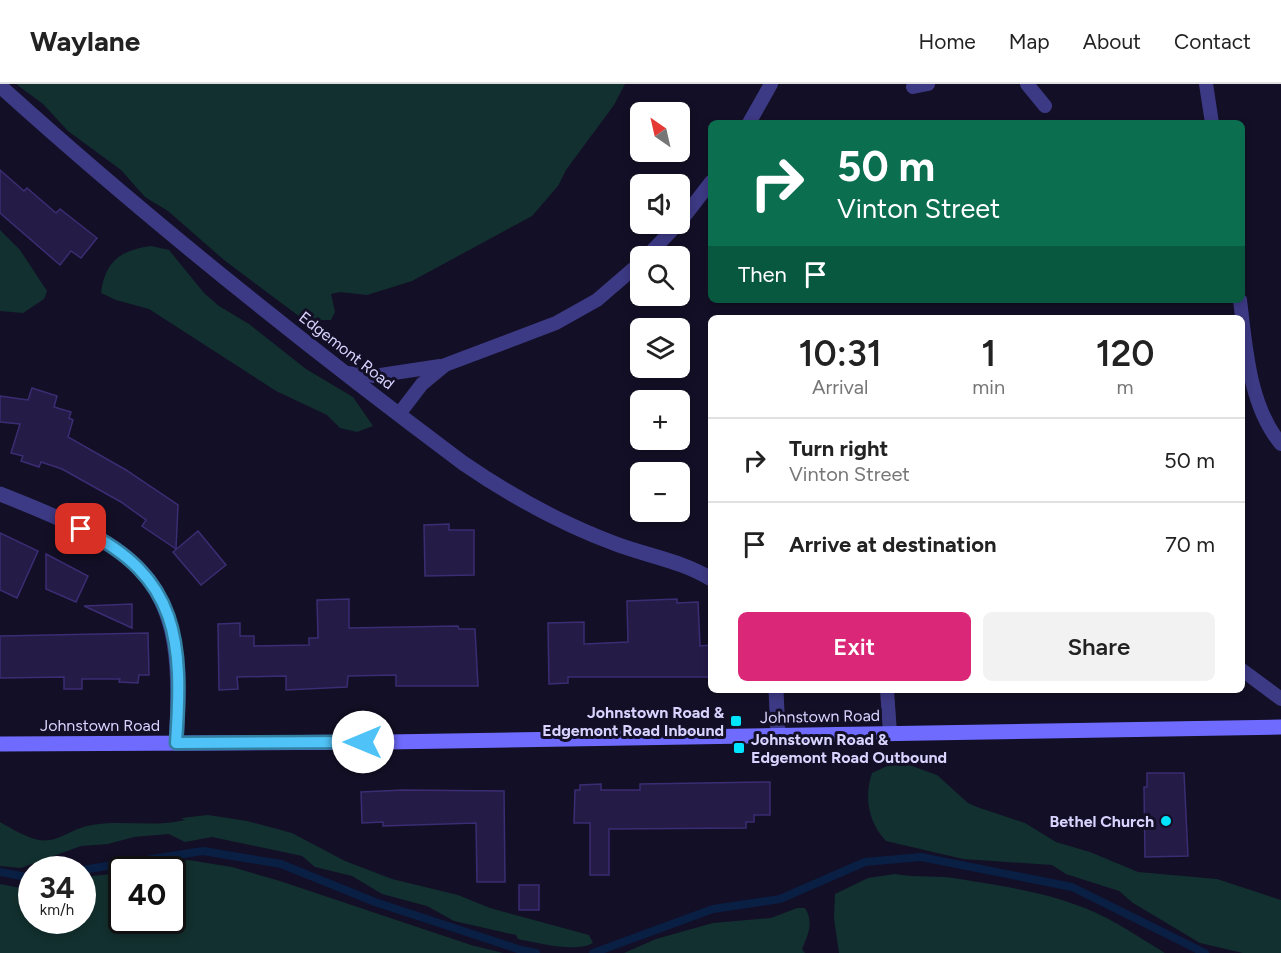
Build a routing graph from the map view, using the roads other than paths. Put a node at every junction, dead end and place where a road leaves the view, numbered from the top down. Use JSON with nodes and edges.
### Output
{"nodes":[{"id":1,"x":771,"y":84,"type":"edge"},
{"id":2,"x":928,"y":84,"type":"edge"},
{"id":3,"x":1026,"y":84,"type":"edge"},
{"id":4,"x":1206,"y":84,"type":"edge"},
{"id":5,"x":0,"y":86,"type":"edge"},
{"id":6,"x":913,"y":87,"type":"dead end"},
{"id":7,"x":1045,"y":106,"type":"dead end"},
{"id":8,"x":750,"y":120,"type":"edge"},
{"id":9,"x":1212,"y":120,"type":"edge"},
{"id":10,"x":708,"y":186,"type":"edge"},
{"id":11,"x":690,"y":209,"type":"edge"},
{"id":12,"x":668,"y":234,"type":"edge"},
{"id":13,"x":657,"y":246,"type":"edge"},
{"id":14,"x":630,"y":272,"type":"edge"},
{"id":15,"x":1245,"y":328,"type":"edge"},
{"id":16,"x":445,"y":365,"type":"junction"},
{"id":17,"x":346,"y":373,"type":"junction"},
{"id":18,"x":399,"y":414,"type":"junction"},
{"id":19,"x":1281,"y":444,"type":"edge"},
{"id":20,"x":0,"y":494,"type":"edge"},
{"id":21,"x":708,"y":578,"type":"edge"},
{"id":22,"x":1245,"y":672,"type":"edge"},
{"id":23,"x":776,"y":693,"type":"edge"},
{"id":24,"x":888,"y":693,"type":"edge"},
{"id":25,"x":1281,"y":699,"type":"edge"},
{"id":26,"x":1281,"y":727,"type":"edge"},
{"id":27,"x":890,"y":733,"type":"junction"},
{"id":28,"x":778,"y":734,"type":"junction"},
{"id":29,"x":176,"y":743,"type":"junction"},
{"id":30,"x":0,"y":744,"type":"edge"}],
"edges":[{"from":1,"to":8,"type":"lane"},
{"from":2,"to":6,"type":"lane"},
{"from":3,"to":7,"type":"lane"},
{"from":4,"to":9,"type":"lane"},
{"from":5,"to":17,"type":"street","name":"Edgemont Road"},
{"from":10,"to":11,"type":"lane"},
{"from":12,"to":13,"type":"lane"},
{"from":14,"to":16,"type":"lane"},
{"from":15,"to":19,"type":"lane"},
{"from":16,"to":17,"type":"lane"},
{"from":16,"to":18,"type":"lane"},
{"from":17,"to":18,"type":"street","name":"Edgemont Road"},
{"from":18,"to":21,"type":"street","name":"Edgemont Road"},
{"from":20,"to":29,"type":"street"},
{"from":22,"to":25,"type":"lane"},
{"from":23,"to":28,"type":"street"},
{"from":24,"to":27,"type":"lane"},
{"from":26,"to":27,"type":"street","name":"Johnstown Road"},
{"from":27,"to":28,"type":"street","name":"Johnstown Road"},
{"from":28,"to":29,"type":"street","name":"Johnstown Road"},
{"from":29,"to":30,"type":"street","name":"Johnstown Road"}]}
